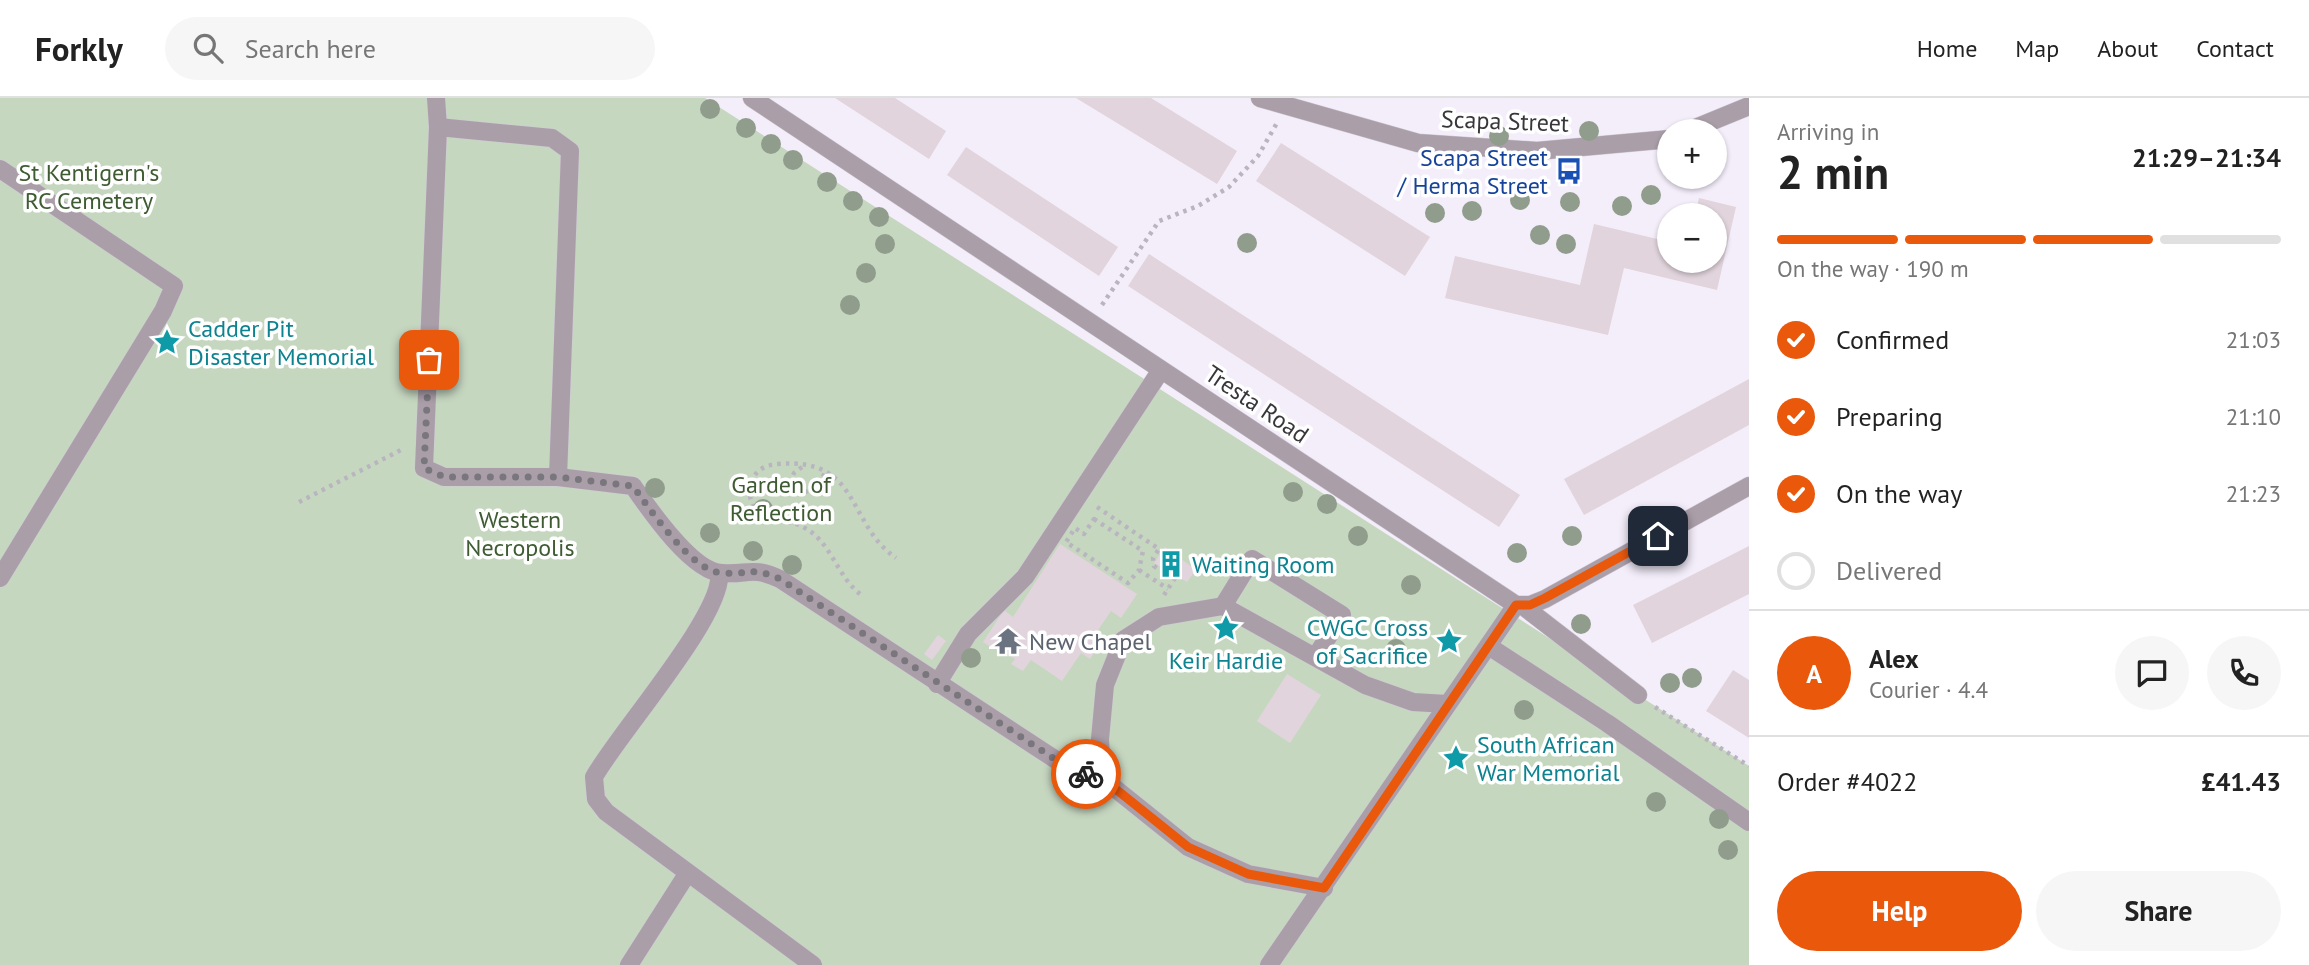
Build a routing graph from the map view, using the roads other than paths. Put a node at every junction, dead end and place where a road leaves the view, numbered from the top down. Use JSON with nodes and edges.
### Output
{"nodes":[{"id":1,"x":436,"y":98,"type":"edge"},
{"id":2,"x":752,"y":98,"type":"edge"},
{"id":3,"x":1260,"y":98,"type":"edge"},
{"id":4,"x":1749,"y":106,"type":"edge"},
{"id":5,"x":1717,"y":119,"type":"edge"},
{"id":6,"x":438,"y":127,"type":"junction"},
{"id":7,"x":1657,"y":140,"type":"edge"},
{"id":8,"x":0,"y":169,"type":"edge"},
{"id":9,"x":1161,"y":370,"type":"junction"},
{"id":10,"x":558,"y":477,"type":"junction"},
{"id":11,"x":1749,"y":486,"type":"edge"},
{"id":12,"x":719,"y":573,"type":"junction"},
{"id":13,"x":0,"y":578,"type":"edge"},
{"id":14,"x":1519,"y":605,"type":"junction"},
{"id":15,"x":1223,"y":606,"type":"junction"},
{"id":16,"x":1490,"y":647,"type":"junction"},
{"id":17,"x":1316,"y":656,"type":"junction"},
{"id":18,"x":937,"y":684,"type":"junction"},
{"id":19,"x":1638,"y":695,"type":"road end"},
{"id":20,"x":1447,"y":704,"type":"junction"},
{"id":21,"x":1102,"y":778,"type":"junction"},
{"id":22,"x":1749,"y":822,"type":"edge"},
{"id":23,"x":687,"y":874,"type":"junction"},
{"id":24,"x":1324,"y":888,"type":"junction"},
{"id":25,"x":629,"y":965,"type":"edge"},
{"id":26,"x":813,"y":965,"type":"edge"},
{"id":27,"x":1269,"y":965,"type":"edge"}],
"edges":[{"from":1,"to":6,"type":"street"},
{"from":2,"to":9,"type":"street","name":"Tresta Road"},
{"from":3,"to":7,"type":"street","name":"Scapa Street"},
{"from":4,"to":5,"type":"street"},
{"from":6,"to":10,"type":"street"},
{"from":6,"to":10,"type":"street"},
{"from":8,"to":13,"type":"street"},
{"from":9,"to":14,"type":"street","name":"Tresta Road"},
{"from":9,"to":18,"type":"street"},
{"from":10,"to":12,"type":"street"},
{"from":11,"to":14,"type":"street"},
{"from":12,"to":18,"type":"street"},
{"from":12,"to":23,"type":"street"},
{"from":14,"to":16,"type":"street"},
{"from":14,"to":19,"type":"street","name":"Tresta Road"},
{"from":15,"to":17,"type":"street"},
{"from":15,"to":17,"type":"street"},
{"from":15,"to":21,"type":"street"},
{"from":16,"to":20,"type":"street"},
{"from":16,"to":22,"type":"street"},
{"from":17,"to":20,"type":"street"},
{"from":18,"to":21,"type":"street"},
{"from":20,"to":24,"type":"street"},
{"from":21,"to":24,"type":"street"},
{"from":23,"to":25,"type":"street"},
{"from":23,"to":26,"type":"street"},
{"from":24,"to":27,"type":"street"}]}
